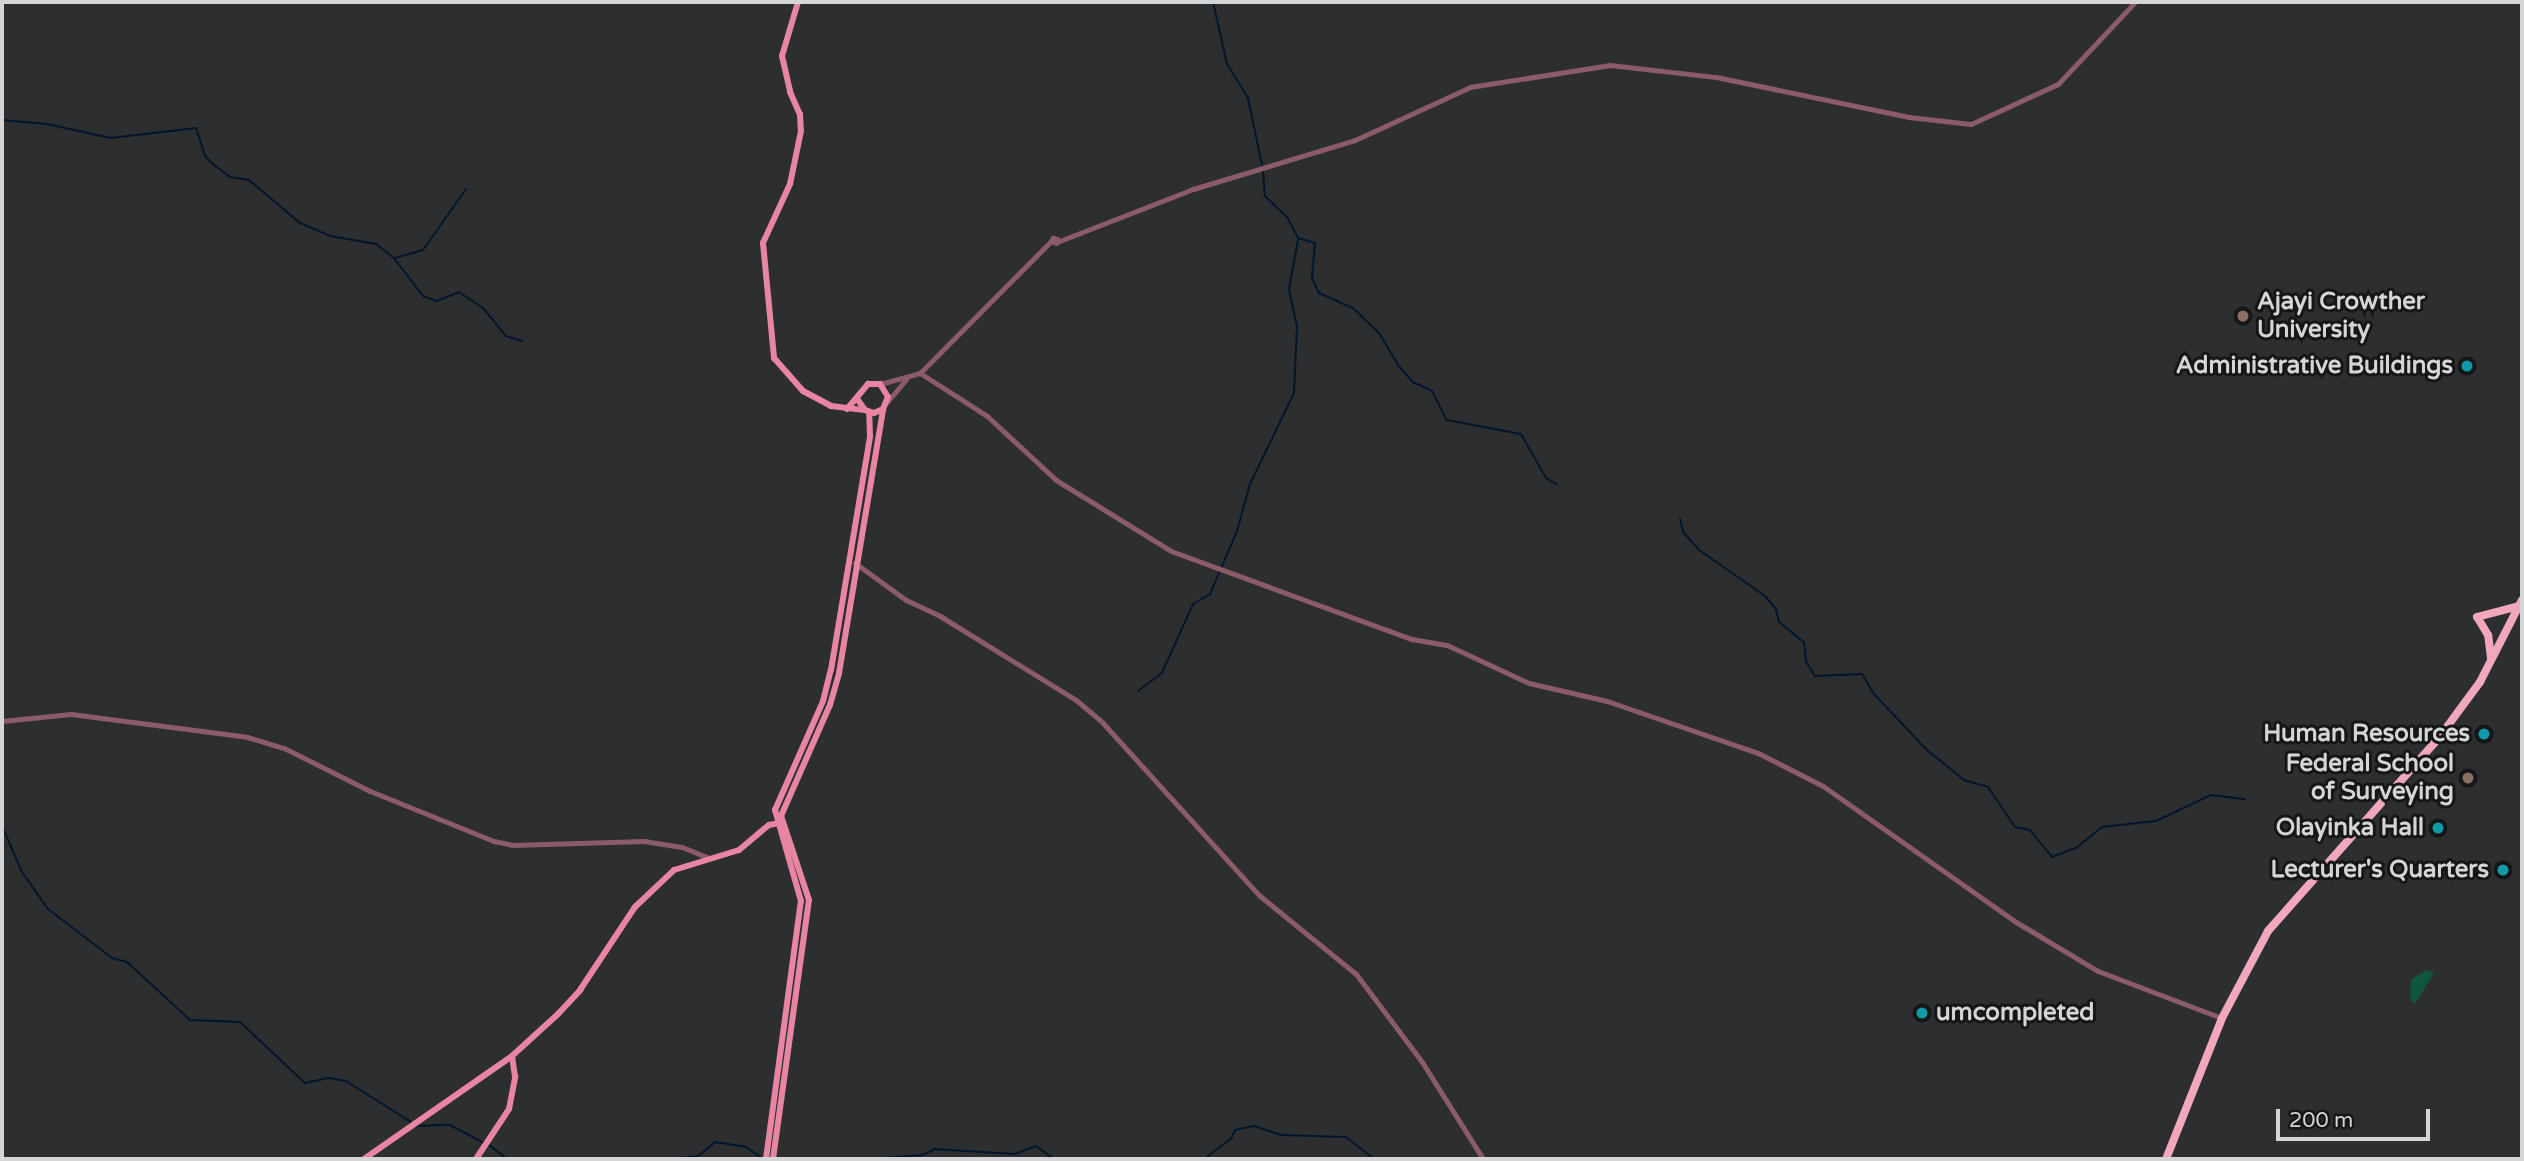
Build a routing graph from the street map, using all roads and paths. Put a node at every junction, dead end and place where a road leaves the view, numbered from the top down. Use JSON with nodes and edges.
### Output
{"nodes":[{"id":1,"x":798,"y":2,"type":"edge"},
{"id":2,"x":2135,"y":2,"type":"edge"},
{"id":3,"x":920,"y":373,"type":"junction"},
{"id":4,"x":906,"y":379,"type":"junction"},
{"id":5,"x":880,"y":384,"type":"junction"},
{"id":6,"x":858,"y":400,"type":"junction"},
{"id":7,"x":885,"y":405,"type":"junction"},
{"id":8,"x":847,"y":409,"type":"junction"},
{"id":9,"x":867,"y":411,"type":"junction"},
{"id":10,"x":855,"y":542,"type":"junction"},
{"id":11,"x":855,"y":563,"type":"junction"},
{"id":12,"x":2521,"y":603,"type":"edge"},
{"id":13,"x":2492,"y":661,"type":"junction"},
{"id":14,"x":2,"y":721,"type":"edge"},
{"id":15,"x":778,"y":823,"type":"junction"},
{"id":16,"x":707,"y":858,"type":"junction"},
{"id":17,"x":2222,"y":1018,"type":"junction"},
{"id":18,"x":512,"y":1056,"type":"junction"},
{"id":19,"x":772,"y":1144,"type":"junction"},
{"id":20,"x":364,"y":1159,"type":"edge"},
{"id":21,"x":476,"y":1159,"type":"edge"},
{"id":22,"x":766,"y":1159,"type":"edge"},
{"id":23,"x":773,"y":1159,"type":"edge"},
{"id":24,"x":1482,"y":1159,"type":"edge"},
{"id":25,"x":2166,"y":1159,"type":"edge"}],
"edges":[{"from":1,"to":8,"type":"main road"},
{"from":2,"to":3,"type":"street"},
{"from":3,"to":4,"type":"street"},
{"from":3,"to":17,"type":"street"},
{"from":4,"to":5,"type":"street"},
{"from":4,"to":7,"type":"street"},
{"from":5,"to":6,"type":"main road"},
{"from":5,"to":7,"type":"main road"},
{"from":6,"to":8,"type":"main road"},
{"from":6,"to":9,"type":"main road"},
{"from":7,"to":9,"type":"main road"},
{"from":7,"to":10,"type":"main road"},
{"from":8,"to":9,"type":"main road"},
{"from":9,"to":10,"type":"main road"},
{"from":10,"to":11,"type":"main road"},
{"from":10,"to":15,"type":"main road"},
{"from":11,"to":15,"type":"main road"},
{"from":11,"to":24,"type":"street"},
{"from":12,"to":13,"type":"highway"},
{"from":12,"to":13,"type":"highway"},
{"from":13,"to":17,"type":"highway"},
{"from":14,"to":16,"type":"street"},
{"from":15,"to":16,"type":"main road"},
{"from":15,"to":19,"type":"main road"},
{"from":16,"to":18,"type":"main road"},
{"from":17,"to":25,"type":"highway"},
{"from":18,"to":20,"type":"main road"},
{"from":18,"to":21,"type":"main road"},
{"from":19,"to":22,"type":"main road"},
{"from":19,"to":23,"type":"main road"}]}
